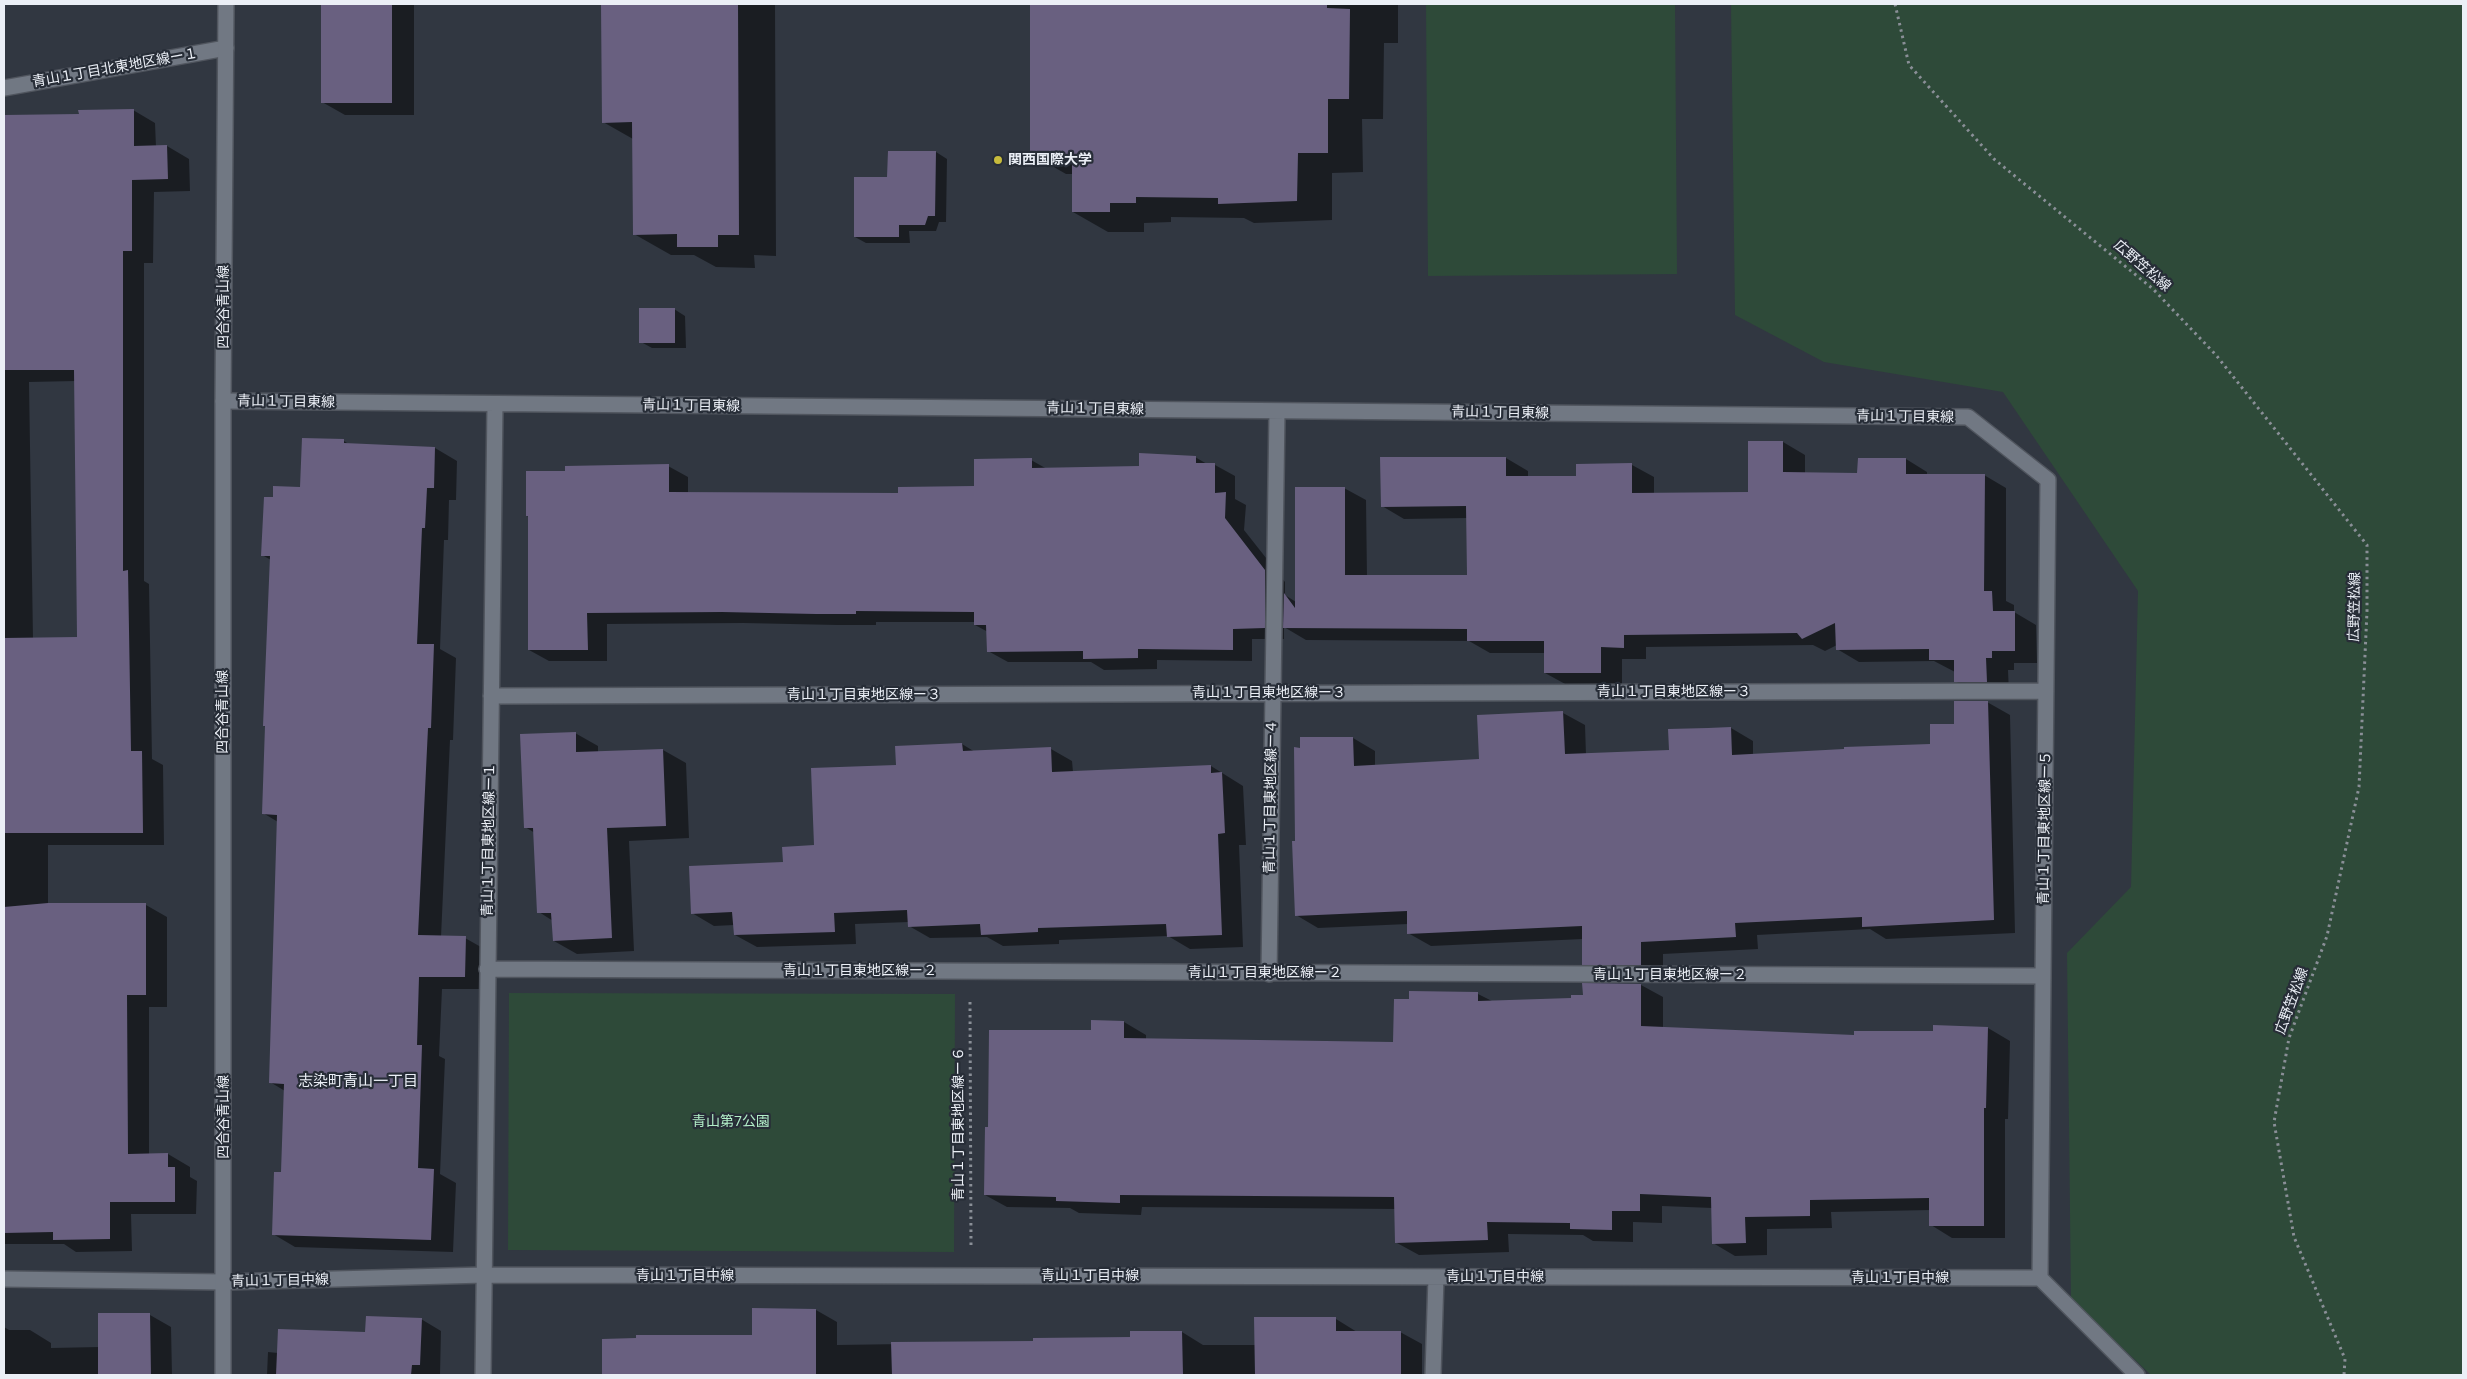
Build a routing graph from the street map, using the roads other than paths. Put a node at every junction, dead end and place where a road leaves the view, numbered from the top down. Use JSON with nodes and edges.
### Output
{"nodes":[{"id":1,"x":226,"y":4,"type":"edge"},
{"id":2,"x":226,"y":48,"type":"junction"},
{"id":3,"x":4,"y":88,"type":"edge"},
{"id":4,"x":223,"y":401,"type":"junction"},
{"id":5,"x":495,"y":404,"type":"junction"},
{"id":6,"x":1277,"y":411,"type":"junction"},
{"id":7,"x":1968,"y":417,"type":"joint"},
{"id":8,"x":2046,"y":691,"type":"junction"},
{"id":9,"x":1273,"y":693,"type":"junction"},
{"id":10,"x":491,"y":696,"type":"junction"},
{"id":11,"x":487,"y":969,"type":"junction"},
{"id":12,"x":1269,"y":974,"type":"junction"},
{"id":13,"x":2043,"y":976,"type":"junction"},
{"id":14,"x":484,"y":1276,"type":"junction"},
{"id":15,"x":1436,"y":1277,"type":"junction"},
{"id":16,"x":2040,"y":1278,"type":"junction"},
{"id":17,"x":4,"y":1279,"type":"edge"},
{"id":18,"x":224,"y":1282,"type":"junction"},
{"id":19,"x":223,"y":1375,"type":"edge"},
{"id":20,"x":483,"y":1375,"type":"edge"},
{"id":21,"x":1433,"y":1375,"type":"edge"},
{"id":22,"x":2136,"y":1375,"type":"edge"}],
"edges":[{"from":1,"to":2,"type":"street","name":"四合谷青山線"},
{"from":2,"to":3,"type":"street","name":"青山１丁目北東地区線ー１"},
{"from":2,"to":4,"type":"street","name":"四合谷青山線"},
{"from":4,"to":5,"type":"street","name":"青山１丁目東線"},
{"from":4,"to":18,"type":"street","name":"四合谷青山線"},
{"from":5,"to":6,"type":"street","name":"青山１丁目東線"},
{"from":5,"to":10,"type":"street","name":"青山１丁目東地区線ー１"},
{"from":6,"to":7,"type":"street","name":"青山１丁目東線"},
{"from":6,"to":9,"type":"street","name":"青山１丁目東地区線ー４"},
{"from":7,"to":8,"type":"street","name":"青山１丁目東地区線ー５"},
{"from":8,"to":9,"type":"street","name":"青山１丁目東地区線ー３"},
{"from":8,"to":13,"type":"street","name":"青山１丁目東地区線ー５"},
{"from":9,"to":10,"type":"street","name":"青山１丁目東地区線ー３"},
{"from":9,"to":12,"type":"street","name":"青山１丁目東地区線ー４"},
{"from":10,"to":11,"type":"street","name":"青山１丁目東地区線ー１"},
{"from":11,"to":12,"type":"street","name":"青山１丁目東地区線ー２"},
{"from":11,"to":14,"type":"street","name":"青山１丁目東地区線ー１"},
{"from":12,"to":13,"type":"street","name":"青山１丁目東地区線ー２"},
{"from":13,"to":16,"type":"street","name":"青山１丁目東地区線ー５"},
{"from":14,"to":15,"type":"street","name":"青山１丁目中線"},
{"from":14,"to":18,"type":"street","name":"青山１丁目中線"},
{"from":14,"to":20,"type":"street","name":"青山１丁目東地区線ー１"},
{"from":15,"to":16,"type":"street","name":"青山１丁目中線"},
{"from":15,"to":21,"type":"street"},
{"from":16,"to":22,"type":"street"},
{"from":17,"to":18,"type":"street","name":"青山１丁目中線"},
{"from":18,"to":19,"type":"street","name":"四合谷青山線"}]}
